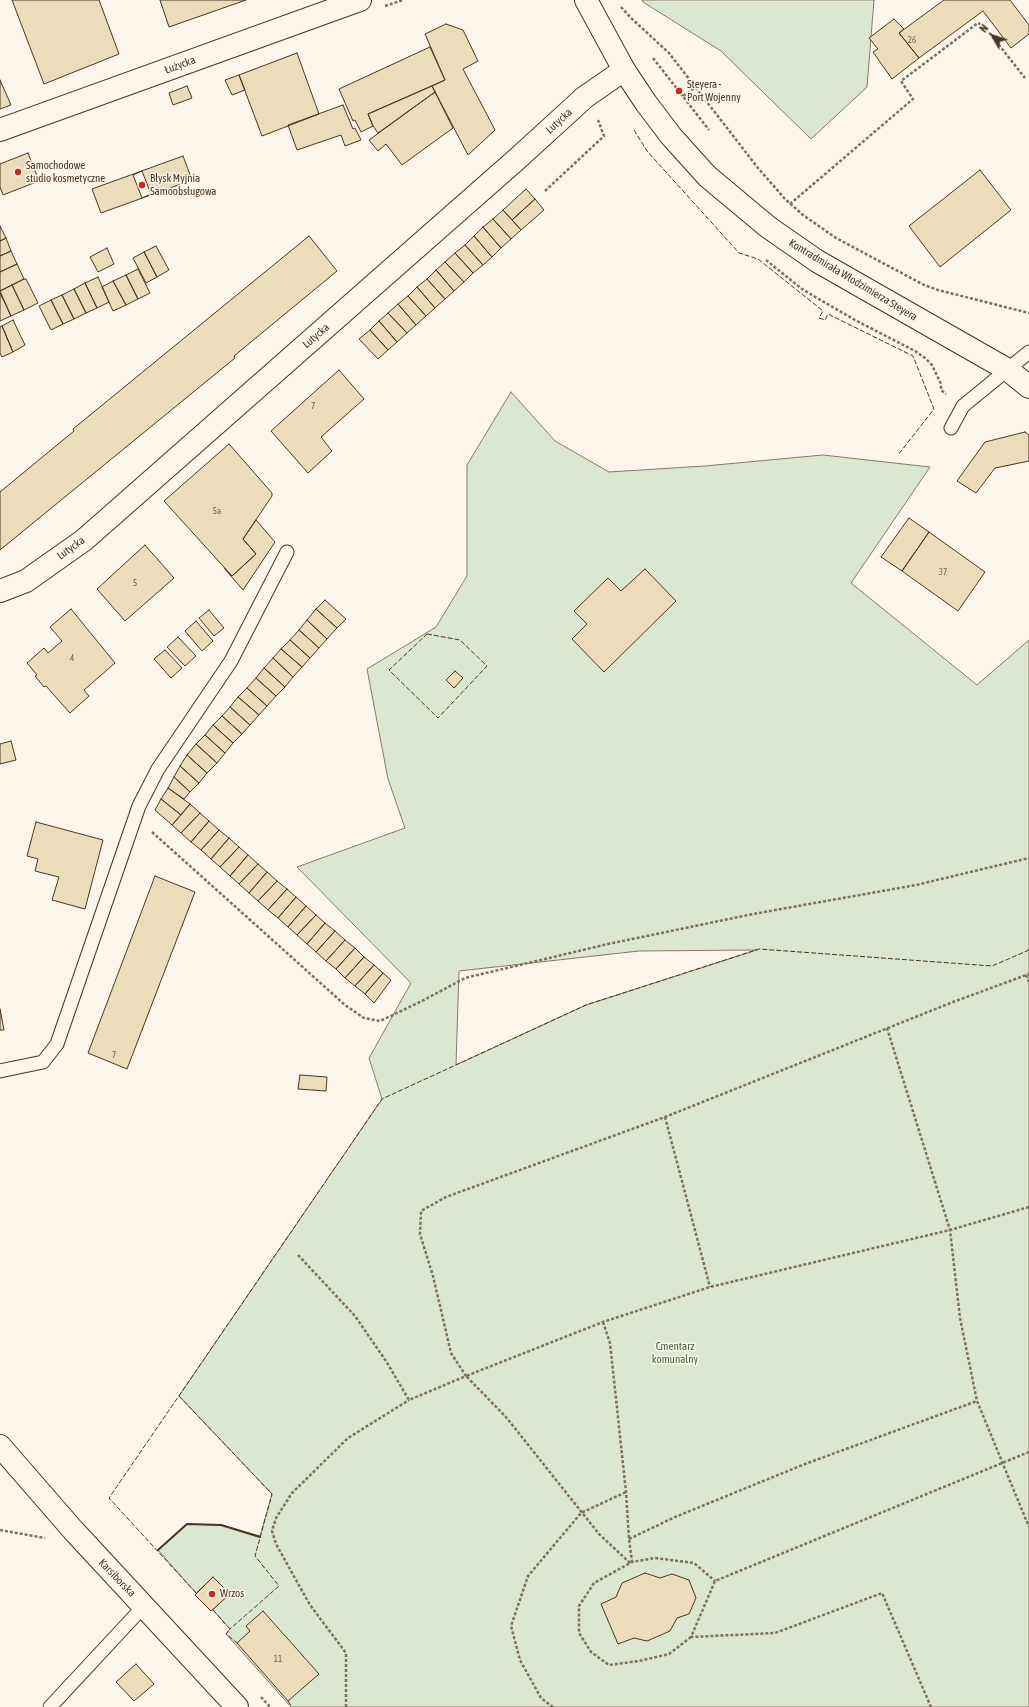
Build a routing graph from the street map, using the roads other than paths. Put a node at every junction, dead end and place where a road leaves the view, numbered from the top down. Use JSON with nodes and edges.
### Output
{"nodes":[{"id":1,"x":360,"y":0,"type":"edge"},
{"id":2,"x":586,"y":0,"type":"edge"},
{"id":3,"x":624,"y":70,"type":"junction"},
{"id":4,"x":0,"y":130,"type":"edge"},
{"id":5,"x":1029,"y":352,"type":"edge"},
{"id":6,"x":1008,"y":370,"type":"junction"},
{"id":7,"x":1029,"y":376,"type":"edge"},
{"id":8,"x":1029,"y":388,"type":"edge"},
{"id":9,"x":950,"y":428,"type":"dead end"},
{"id":10,"x":287,"y":552,"type":"dead end"},
{"id":11,"x":0,"y":591,"type":"edge"},
{"id":12,"x":0,"y":1071,"type":"edge"},
{"id":13,"x":0,"y":1446,"type":"edge"},
{"id":14,"x":144,"y":1606,"type":"junction"},
{"id":15,"x":50,"y":1707,"type":"edge"},
{"id":16,"x":237,"y":1707,"type":"edge"}],
"edges":[{"from":1,"to":4,"type":"street","name":"Łużycka"},
{"from":2,"to":3,"type":"street","name":"Kontradmirała Włodzimierza Steyera"},
{"from":3,"to":6,"type":"street","name":"Kontradmirała Włodzimierza Steyera"},
{"from":3,"to":11,"type":"street","name":"Lutycka"},
{"from":5,"to":6,"type":"lane"},
{"from":6,"to":7,"type":"street","name":"Kontradmirała Włodzimierza Steyera"},
{"from":6,"to":8,"type":"street","name":"Kontradmirała Włodzimierza Steyera"},
{"from":6,"to":9,"type":"lane"},
{"from":10,"to":12,"type":"lane"},
{"from":13,"to":14,"type":"street","name":"Karsiborska"},
{"from":14,"to":15,"type":"lane"},
{"from":14,"to":16,"type":"street","name":"Karsiborska"}]}
